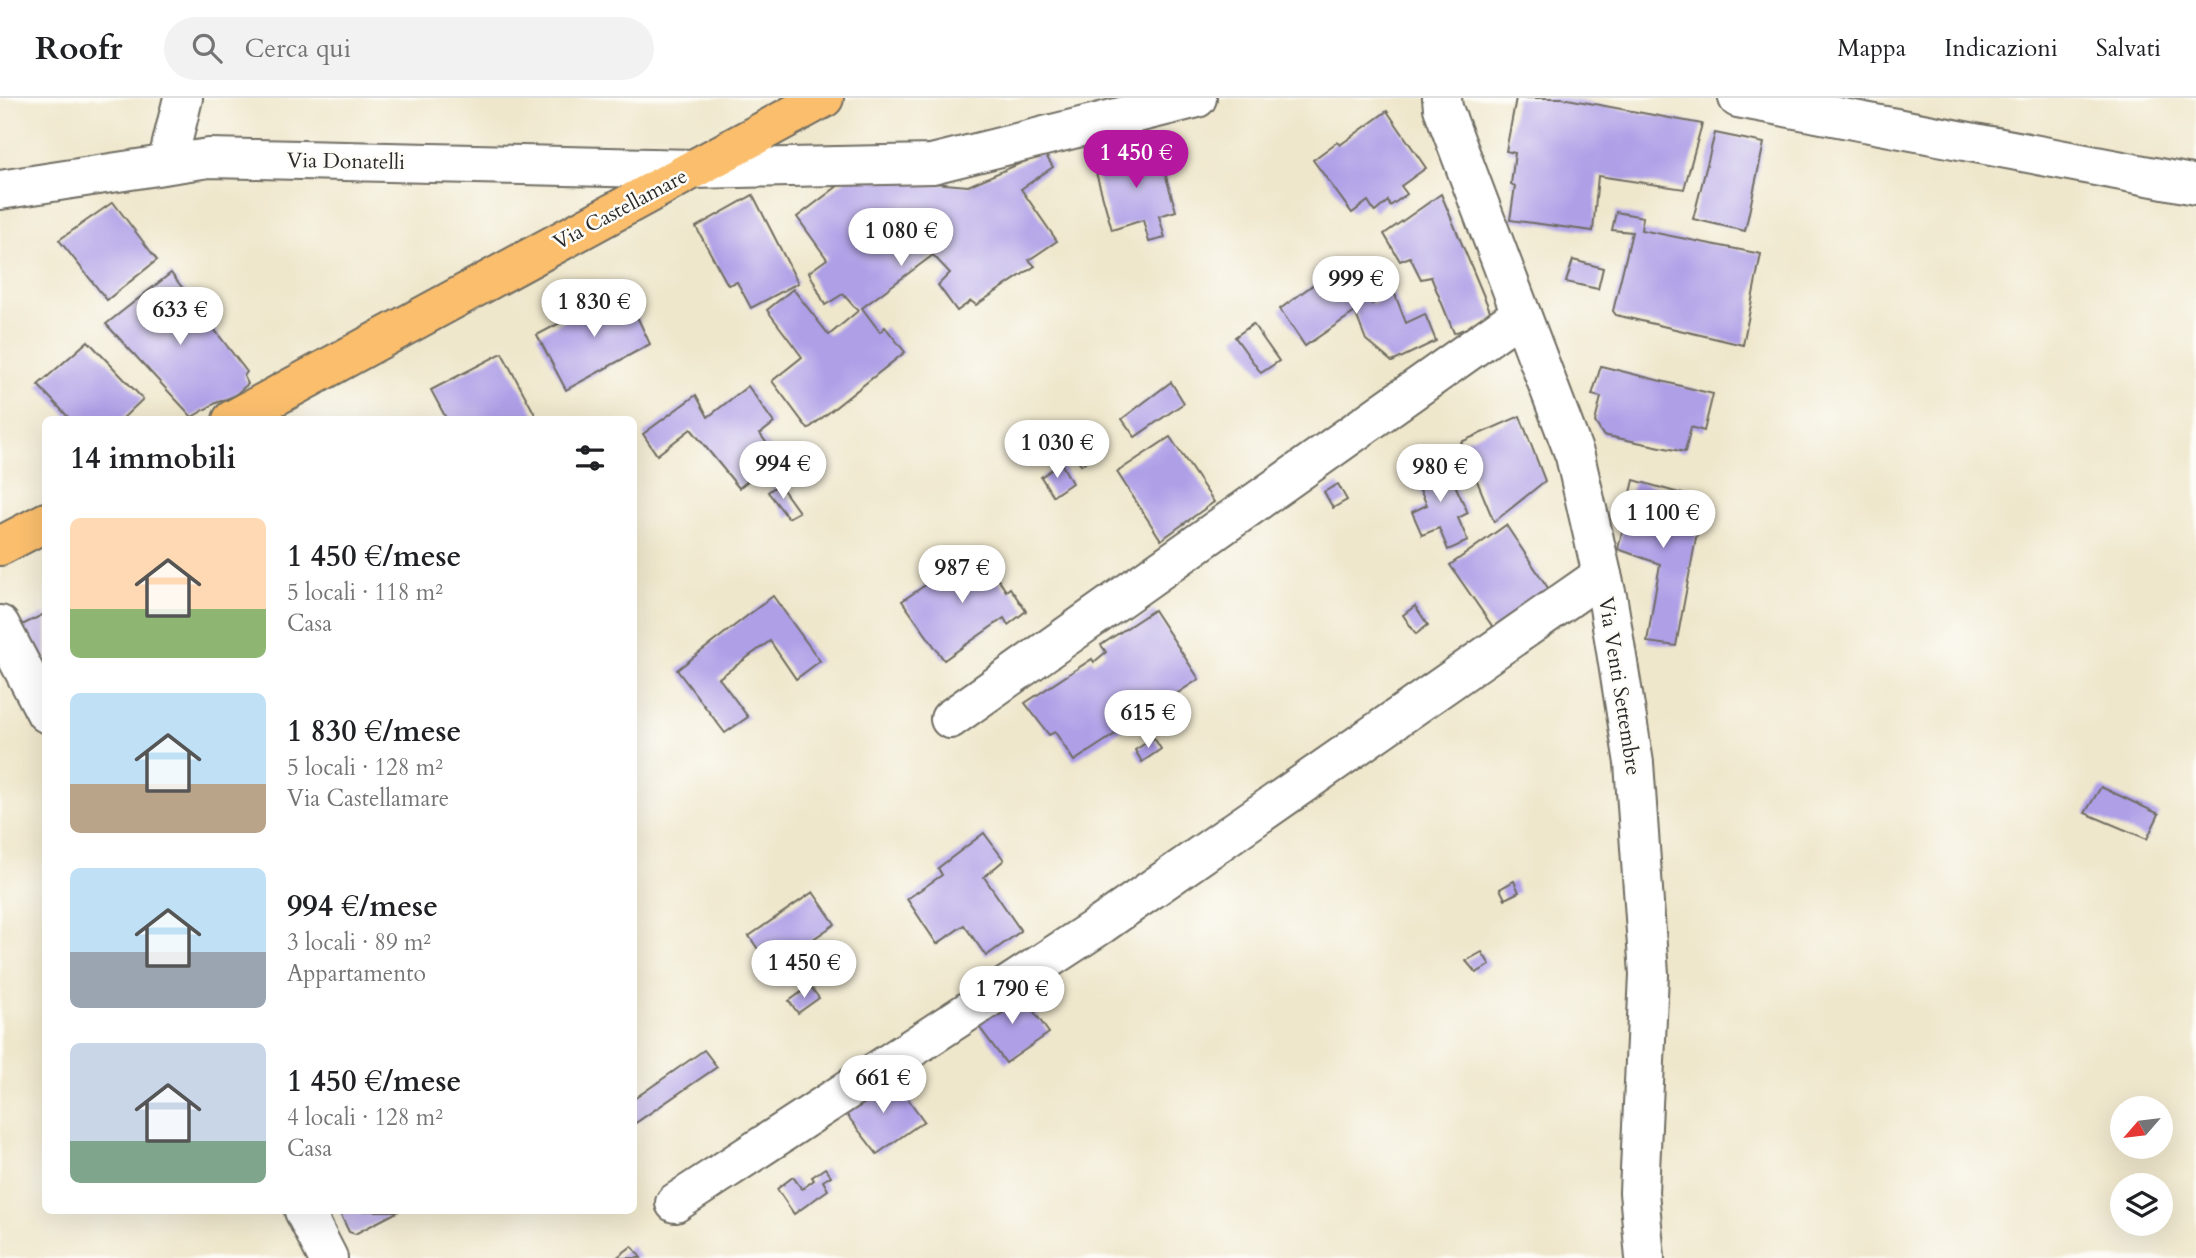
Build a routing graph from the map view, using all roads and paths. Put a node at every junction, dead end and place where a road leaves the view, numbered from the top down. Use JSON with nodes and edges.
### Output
{"nodes":[{"id":1,"x":183,"y":98,"type":"edge"},
{"id":2,"x":824,"y":98,"type":"edge"},
{"id":3,"x":1197,"y":98,"type":"edge"},
{"id":4,"x":1441,"y":98,"type":"edge"},
{"id":5,"x":1738,"y":98,"type":"edge"},
{"id":6,"x":167,"y":164,"type":"junction"},
{"id":7,"x":694,"y":169,"type":"junction"},
{"id":8,"x":2196,"y":185,"type":"edge"},
{"id":9,"x":0,"y":190,"type":"edge"},
{"id":10,"x":1521,"y":314,"type":"junction"},
{"id":11,"x":239,"y":416,"type":"edge"},
{"id":12,"x":42,"y":524,"type":"edge"},
{"id":13,"x":0,"y":546,"type":"edge"},
{"id":14,"x":1602,"y":575,"type":"junction"},
{"id":15,"x":0,"y":625,"type":"edge"},
{"id":16,"x":42,"y":705,"type":"edge"},
{"id":17,"x":950,"y":719,"type":"dead end"},
{"id":18,"x":675,"y":1203,"type":"dead end"},
{"id":19,"x":306,"y":1214,"type":"edge"},
{"id":20,"x":328,"y":1258,"type":"edge"},
{"id":21,"x":1645,"y":1258,"type":"edge"}],
"edges":[{"from":1,"to":6,"type":"street"},
{"from":2,"to":7,"type":"main road","name":"Via Castellamare"},
{"from":3,"to":7,"type":"street","name":"Via Donatelli"},
{"from":4,"to":10,"type":"street","name":"Via Venti Settembre"},
{"from":5,"to":8,"type":"street"},
{"from":6,"to":7,"type":"street","name":"Via Donatelli"},
{"from":6,"to":9,"type":"street","name":"Via Donatelli"},
{"from":7,"to":11,"type":"main road","name":"Via Castellamare"},
{"from":10,"to":14,"type":"street","name":"Via Venti Settembre"},
{"from":10,"to":17,"type":"street"},
{"from":12,"to":13,"type":"main road"},
{"from":14,"to":18,"type":"street"},
{"from":14,"to":21,"type":"street","name":"Via Venti Settembre"},
{"from":15,"to":16,"type":"street"},
{"from":19,"to":20,"type":"street"}]}
